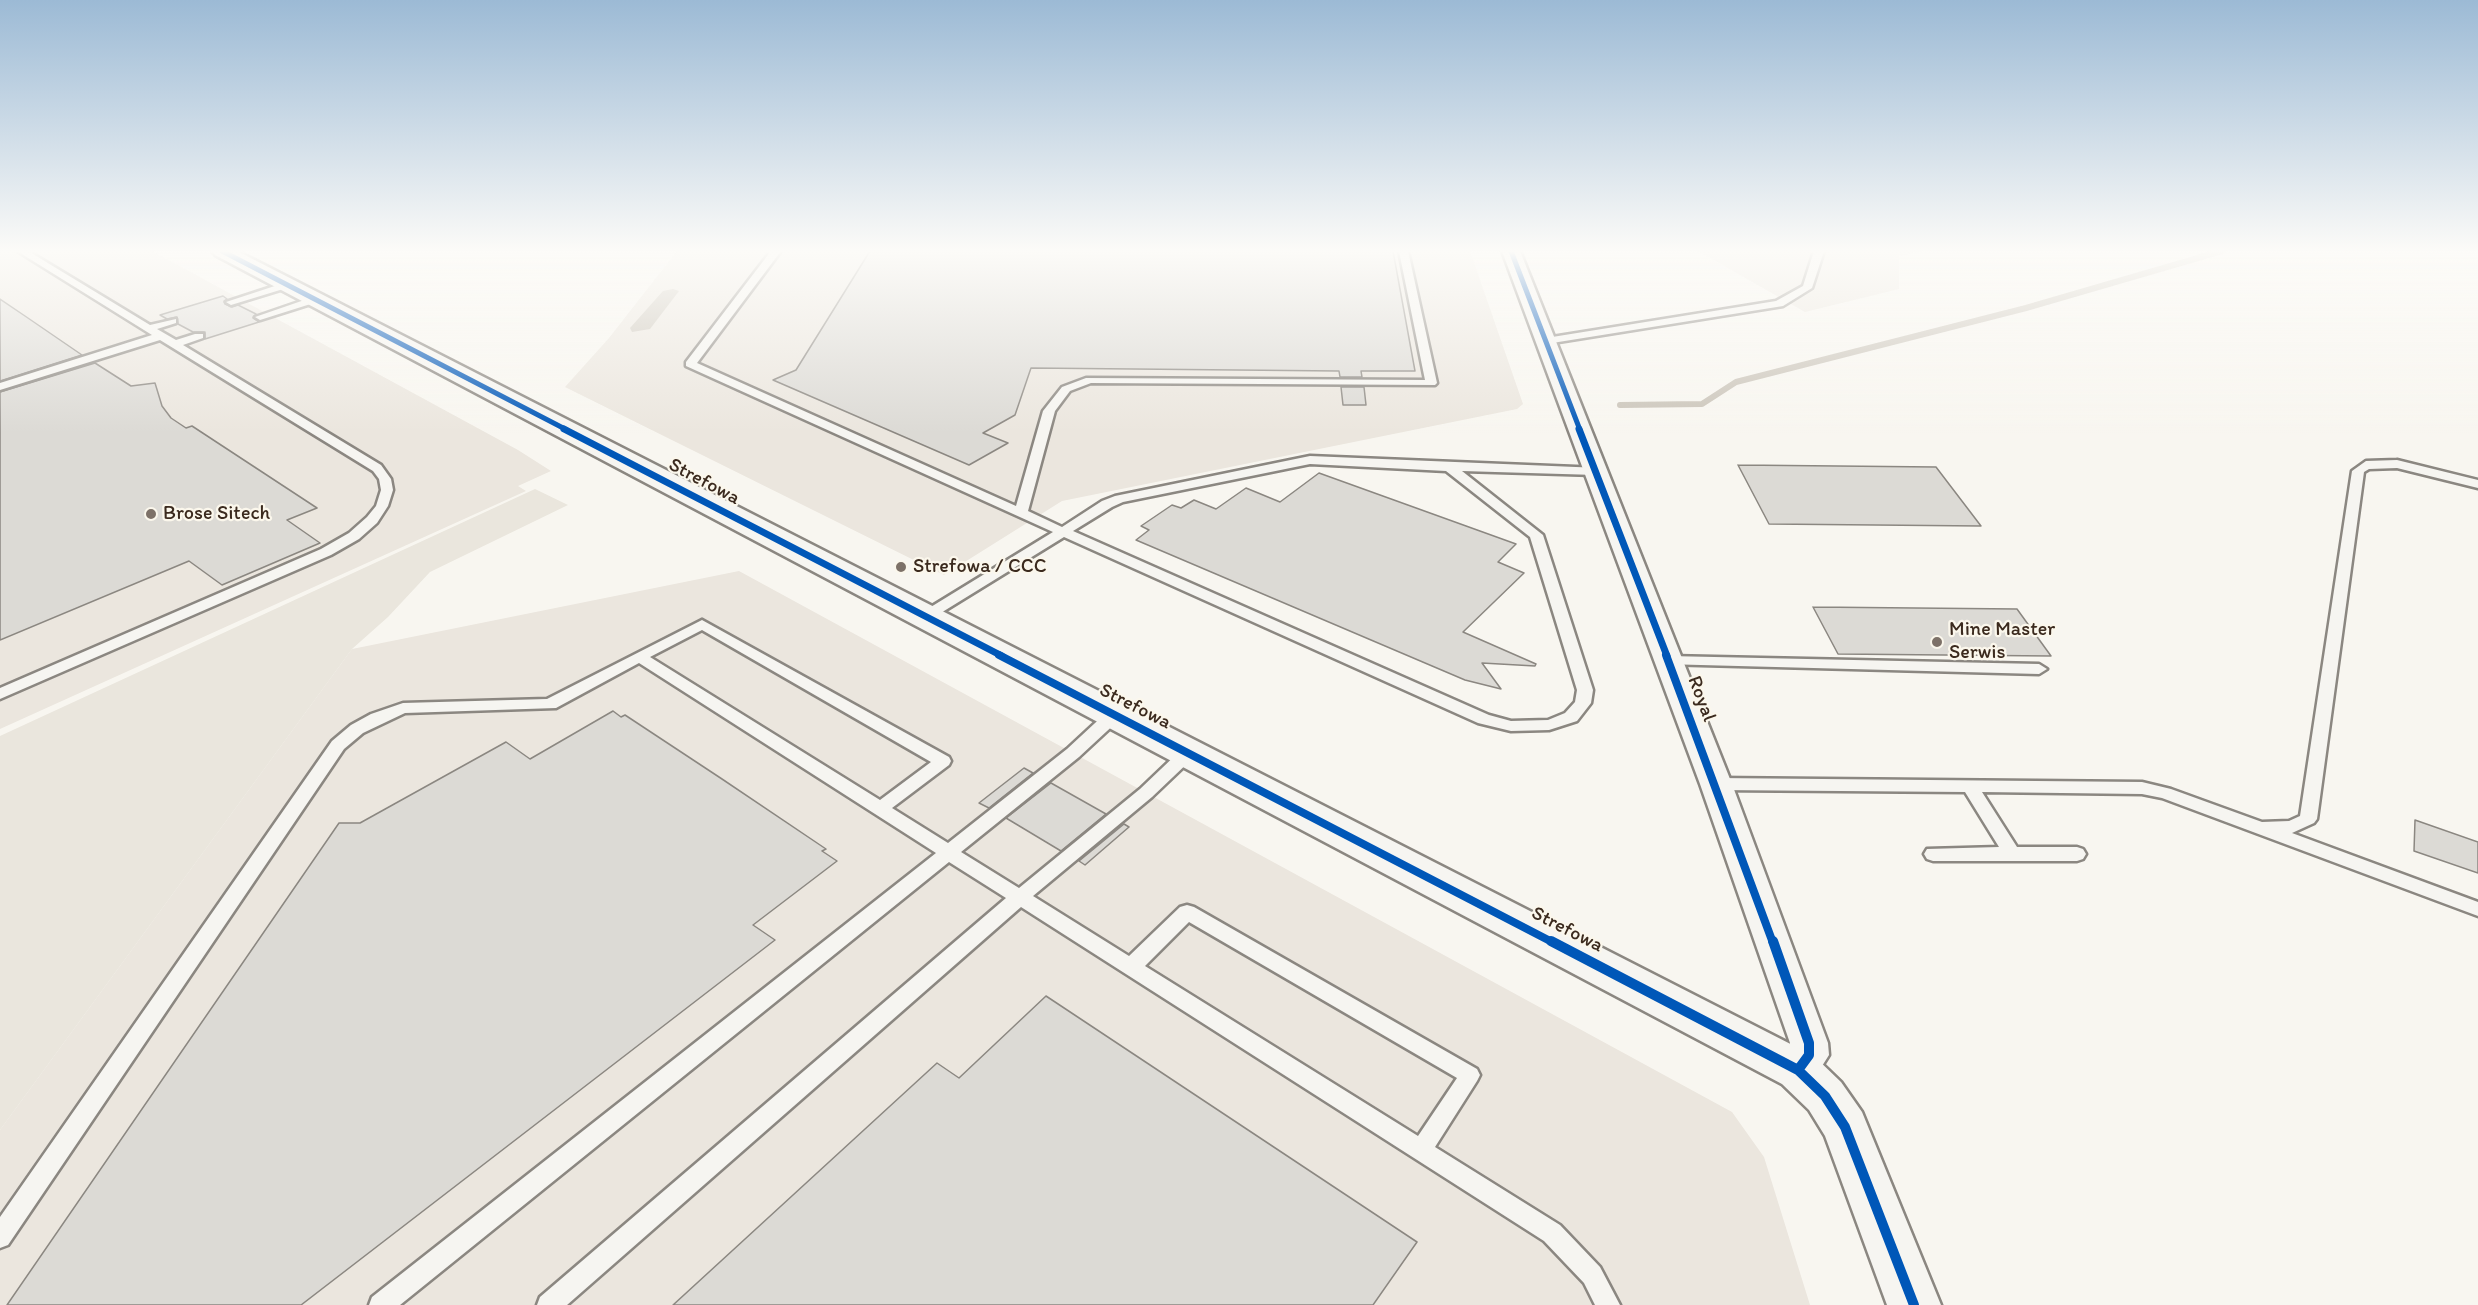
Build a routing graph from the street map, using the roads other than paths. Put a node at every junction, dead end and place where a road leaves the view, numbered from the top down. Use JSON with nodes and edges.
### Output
{"nodes":[{"id":1,"x":120,"y":312,"type":"edge"},
{"id":2,"x":268,"y":312,"type":"edge"},
{"id":3,"x":343,"y":312,"type":"edge"},
{"id":4,"x":729,"y":312,"type":"edge"},
{"id":5,"x":1417,"y":312,"type":"edge"},
{"id":6,"x":1535,"y":312,"type":"edge"},
{"id":7,"x":1729,"y":312,"type":"edge"},
{"id":8,"x":260,"y":317,"type":"dead end"},
{"id":9,"x":172,"y":321,"type":"dead end"},
{"id":10,"x":147,"y":329,"type":"junction"},
{"id":11,"x":160,"y":336,"type":"junction"},
{"id":12,"x":199,"y":336,"type":"dead end"},
{"id":13,"x":1546,"y":341,"type":"junction"},
{"id":14,"x":173,"y":345,"type":"junction"},
{"id":15,"x":0,"y":387,"type":"edge"},
{"id":16,"x":1449,"y":467,"type":"junction"},
{"id":17,"x":1596,"y":471,"type":"junction"},
{"id":18,"x":2478,"y":484,"type":"edge"},
{"id":19,"x":1021,"y":513,"type":"junction"},
{"id":20,"x":1064,"y":532,"type":"junction"},
{"id":21,"x":926,"y":616,"type":"junction"},
{"id":22,"x":639,"y":657,"type":"junction"},
{"id":23,"x":1668,"y":661,"type":"junction"},
{"id":24,"x":2039,"y":669,"type":"dead end"},
{"id":25,"x":0,"y":694,"type":"edge"},
{"id":26,"x":1114,"y":715,"type":"junction"},
{"id":27,"x":1188,"y":753,"type":"junction"},
{"id":28,"x":1716,"y":784,"type":"junction"},
{"id":29,"x":1970,"y":787,"type":"junction"},
{"id":30,"x":880,"y":809,"type":"junction"},
{"id":31,"x":2255,"y":826,"type":"junction"},
{"id":32,"x":948,"y":852,"type":"junction"},
{"id":33,"x":1933,"y":854,"type":"dead end"},
{"id":34,"x":2012,"y":854,"type":"junction"},
{"id":35,"x":2077,"y":854,"type":"dead end"},
{"id":36,"x":1020,"y":897,"type":"junction"},
{"id":37,"x":2478,"y":909,"type":"edge"},
{"id":38,"x":1131,"y":967,"type":"junction"},
{"id":39,"x":1798,"y":1070,"type":"junction"},
{"id":40,"x":1421,"y":1150,"type":"junction"},
{"id":41,"x":0,"y":1238,"type":"edge"},
{"id":42,"x":381,"y":1305,"type":"edge"},
{"id":43,"x":549,"y":1305,"type":"edge"},
{"id":44,"x":1608,"y":1305,"type":"edge"},
{"id":45,"x":1914,"y":1305,"type":"edge"}],
"edges":[{"from":1,"to":10,"type":"lane"},
{"from":2,"to":8,"type":"lane"},
{"from":3,"to":21,"type":"street","name":"Strefowa"},
{"from":4,"to":19,"type":"lane"},
{"from":5,"to":19,"type":"lane"},
{"from":6,"to":13,"type":"street","name":"Royal"},
{"from":7,"to":13,"type":"lane"},
{"from":9,"to":10,"type":"lane"},
{"from":10,"to":11,"type":"lane"},
{"from":11,"to":14,"type":"lane"},
{"from":11,"to":15,"type":"lane"},
{"from":12,"to":14,"type":"lane"},
{"from":13,"to":17,"type":"street","name":"Royal"},
{"from":14,"to":25,"type":"lane"},
{"from":16,"to":17,"type":"lane"},
{"from":16,"to":20,"type":"lane"},
{"from":16,"to":20,"type":"lane"},
{"from":17,"to":23,"type":"street","name":"Royal"},
{"from":18,"to":31,"type":"lane"},
{"from":19,"to":20,"type":"lane"},
{"from":20,"to":21,"type":"lane"},
{"from":21,"to":26,"type":"street","name":"Strefowa"},
{"from":22,"to":30,"type":"lane"},
{"from":22,"to":30,"type":"lane"},
{"from":22,"to":41,"type":"lane"},
{"from":23,"to":24,"type":"lane"},
{"from":23,"to":28,"type":"street","name":"Royal"},
{"from":26,"to":27,"type":"street","name":"Strefowa"},
{"from":26,"to":32,"type":"lane"},
{"from":27,"to":36,"type":"lane"},
{"from":27,"to":39,"type":"street","name":"Strefowa"},
{"from":28,"to":29,"type":"lane"},
{"from":28,"to":39,"type":"street","name":"Royal"},
{"from":29,"to":31,"type":"lane"},
{"from":29,"to":34,"type":"lane"},
{"from":30,"to":32,"type":"lane"},
{"from":31,"to":37,"type":"lane"},
{"from":32,"to":36,"type":"lane"},
{"from":32,"to":42,"type":"lane"},
{"from":33,"to":34,"type":"lane"},
{"from":34,"to":35,"type":"lane"},
{"from":36,"to":38,"type":"lane"},
{"from":36,"to":43,"type":"lane"},
{"from":38,"to":40,"type":"lane"},
{"from":38,"to":40,"type":"lane"},
{"from":39,"to":45,"type":"street","name":"Strefowa"},
{"from":40,"to":44,"type":"lane"}]}
